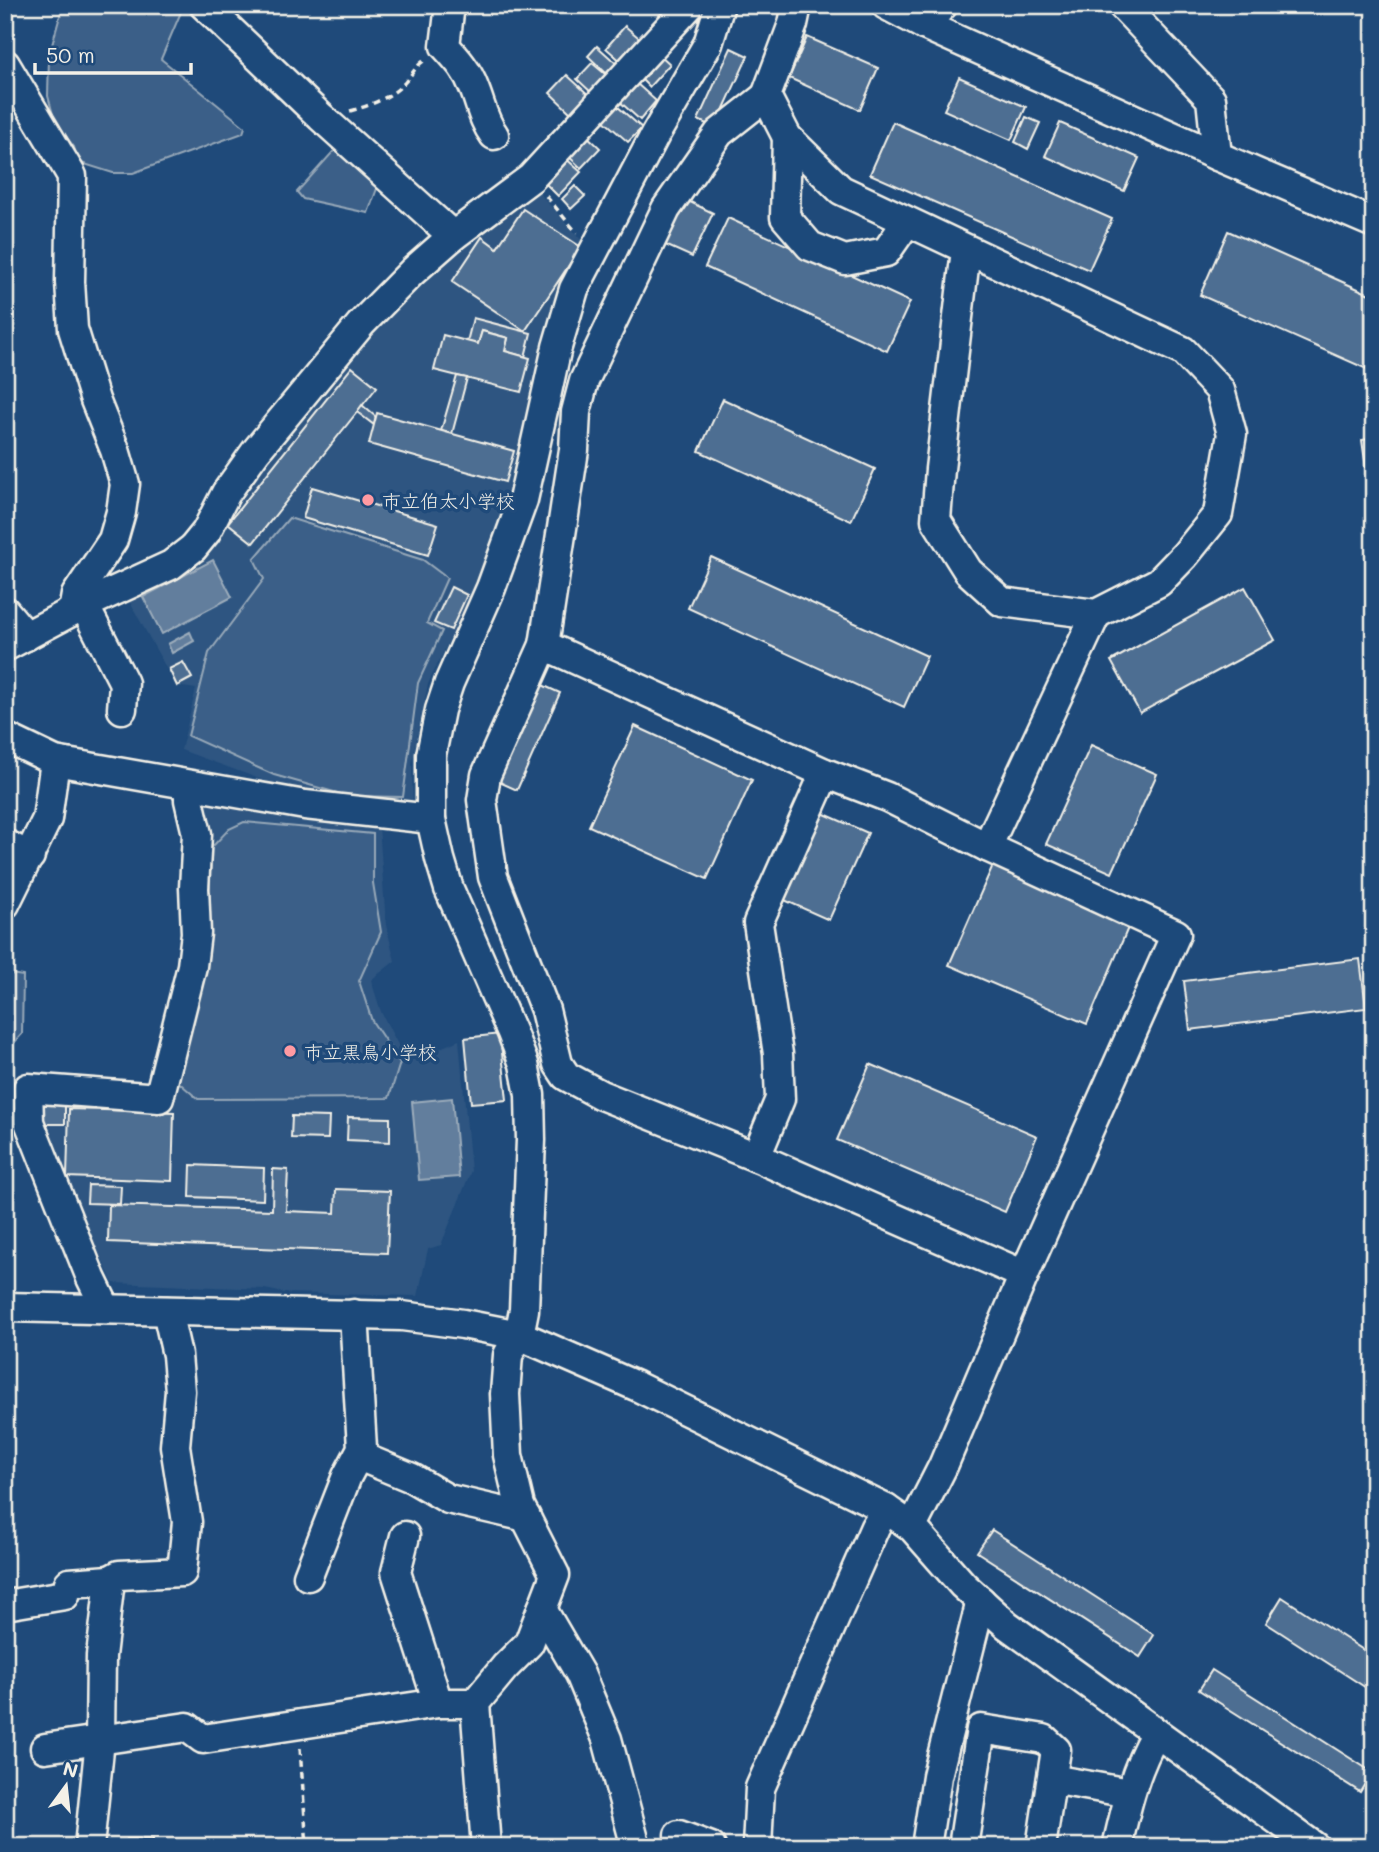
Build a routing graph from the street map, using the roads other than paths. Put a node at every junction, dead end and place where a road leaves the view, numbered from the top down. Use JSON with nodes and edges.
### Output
{"nodes":[{"id":1,"x":204,"y":5,"type":"edge"},
{"id":2,"x":450,"y":5,"type":"edge"},
{"id":3,"x":690,"y":5,"type":"edge"},
{"id":4,"x":720,"y":5,"type":"edge"},
{"id":5,"x":797,"y":5,"type":"edge"},
{"id":6,"x":887,"y":5,"type":"edge"},
{"id":7,"x":1122,"y":5,"type":"edge"},
{"id":8,"x":934,"y":15,"type":"edge"},
{"id":9,"x":6,"y":65,"type":"edge"},
{"id":10,"x":766,"y":96,"type":"junction"},
{"id":11,"x":494,"y":135,"type":"dead end"},
{"id":12,"x":788,"y":137,"type":"junction"},
{"id":13,"x":1217,"y":156,"type":"junction"},
{"id":14,"x":907,"y":222,"type":"junction"},
{"id":15,"x":1374,"y":223,"type":"edge"},
{"id":16,"x":453,"y":236,"type":"junction"},
{"id":17,"x":966,"y":250,"type":"junction"},
{"id":18,"x":78,"y":608,"type":"junction"},
{"id":19,"x":5,"y":611,"type":"edge"},
{"id":20,"x":1096,"y":614,"type":"junction"},
{"id":21,"x":16,"y":642,"type":"edge"},
{"id":22,"x":544,"y":645,"type":"junction"},
{"id":23,"x":122,"y":709,"type":"dead end"},
{"id":24,"x":5,"y":737,"type":"edge"},
{"id":25,"x":55,"y":761,"type":"junction"},
{"id":26,"x":825,"y":773,"type":"junction"},
{"id":27,"x":189,"y":786,"type":"junction"},
{"id":28,"x":430,"y":819,"type":"junction"},
{"id":29,"x":986,"y":847,"type":"junction"},
{"id":30,"x":18,"y":850,"type":"edge"},
{"id":31,"x":5,"y":904,"type":"edge"},
{"id":32,"x":756,"y":1157,"type":"junction"},
{"id":33,"x":1024,"y":1275,"type":"junction"},
{"id":34,"x":5,"y":1307,"type":"edge"},
{"id":35,"x":106,"y":1310,"type":"junction"},
{"id":36,"x":167,"y":1311,"type":"junction"},
{"id":37,"x":354,"y":1314,"type":"junction"},
{"id":38,"x":519,"y":1335,"type":"junction"},
{"id":39,"x":359,"y":1456,"type":"junction"},
{"id":40,"x":886,"y":1509,"type":"junction"},
{"id":41,"x":526,"y":1517,"type":"junction"},
{"id":42,"x":912,"y":1527,"type":"junction"},
{"id":43,"x":405,"y":1536,"type":"dead end"},
{"id":44,"x":308,"y":1576,"type":"dead end"},
{"id":45,"x":110,"y":1580,"type":"junction"},
{"id":46,"x":982,"y":1601,"type":"junction"},
{"id":47,"x":5,"y":1605,"type":"edge"},
{"id":48,"x":542,"y":1609,"type":"junction"},
{"id":49,"x":438,"y":1703,"type":"junction"},
{"id":50,"x":475,"y":1703,"type":"junction"},
{"id":51,"x":1156,"y":1733,"type":"junction"},
{"id":52,"x":100,"y":1740,"type":"junction"},
{"id":53,"x":45,"y":1748,"type":"dead end"},
{"id":54,"x":1052,"y":1779,"type":"junction"},
{"id":55,"x":1129,"y":1793,"type":"junction"},
{"id":56,"x":89,"y":1847,"type":"edge"},
{"id":57,"x":486,"y":1847,"type":"edge"},
{"id":58,"x":636,"y":1847,"type":"edge"},
{"id":59,"x":757,"y":1847,"type":"edge"},
{"id":60,"x":926,"y":1847,"type":"edge"},
{"id":61,"x":962,"y":1847,"type":"edge"},
{"id":62,"x":1041,"y":1847,"type":"edge"},
{"id":63,"x":1116,"y":1847,"type":"edge"},
{"id":64,"x":1315,"y":1847,"type":"edge"}],
"edges":[{"from":1,"to":16,"type":"street"},
{"from":2,"to":11,"type":"street"},
{"from":3,"to":16,"type":"street"},
{"from":4,"to":28,"type":"street"},
{"from":5,"to":10,"type":"street"},
{"from":6,"to":8,"type":"street"},
{"from":7,"to":13,"type":"street"},
{"from":8,"to":13,"type":"street"},
{"from":9,"to":18,"type":"street"},
{"from":10,"to":12,"type":"street"},
{"from":10,"to":22,"type":"street"},
{"from":12,"to":14,"type":"street"},
{"from":12,"to":14,"type":"street"},
{"from":13,"to":15,"type":"street"},
{"from":14,"to":17,"type":"street"},
{"from":16,"to":18,"type":"street"},
{"from":17,"to":20,"type":"street"},
{"from":17,"to":20,"type":"street"},
{"from":18,"to":21,"type":"street"},
{"from":18,"to":23,"type":"street"},
{"from":19,"to":21,"type":"street"},
{"from":20,"to":29,"type":"street"},
{"from":22,"to":26,"type":"street"},
{"from":22,"to":32,"type":"street"},
{"from":24,"to":25,"type":"street"},
{"from":25,"to":27,"type":"street"},
{"from":25,"to":30,"type":"street"},
{"from":26,"to":29,"type":"street"},
{"from":26,"to":32,"type":"street"},
{"from":27,"to":28,"type":"street"},
{"from":27,"to":35,"type":"street"},
{"from":28,"to":38,"type":"street"},
{"from":29,"to":33,"type":"street"},
{"from":30,"to":31,"type":"street"},
{"from":32,"to":33,"type":"street"},
{"from":33,"to":42,"type":"street"},
{"from":34,"to":35,"type":"street"},
{"from":35,"to":36,"type":"street"},
{"from":36,"to":37,"type":"street"},
{"from":36,"to":45,"type":"street"},
{"from":37,"to":38,"type":"street"},
{"from":37,"to":39,"type":"street"},
{"from":38,"to":40,"type":"street"},
{"from":38,"to":41,"type":"street"},
{"from":39,"to":41,"type":"street"},
{"from":39,"to":44,"type":"street"},
{"from":40,"to":42,"type":"street"},
{"from":40,"to":59,"type":"street"},
{"from":41,"to":48,"type":"street"},
{"from":42,"to":46,"type":"street"},
{"from":43,"to":49,"type":"street"},
{"from":45,"to":47,"type":"street"},
{"from":45,"to":52,"type":"street"},
{"from":46,"to":51,"type":"street"},
{"from":46,"to":60,"type":"street"},
{"from":48,"to":50,"type":"street"},
{"from":48,"to":58,"type":"street"},
{"from":49,"to":50,"type":"street"},
{"from":49,"to":52,"type":"street"},
{"from":50,"to":57,"type":"street"},
{"from":51,"to":55,"type":"street"},
{"from":51,"to":64,"type":"street"},
{"from":52,"to":53,"type":"street"},
{"from":52,"to":56,"type":"street"},
{"from":54,"to":55,"type":"street"},
{"from":54,"to":61,"type":"street"},
{"from":54,"to":62,"type":"street"},
{"from":55,"to":63,"type":"street"}]}
